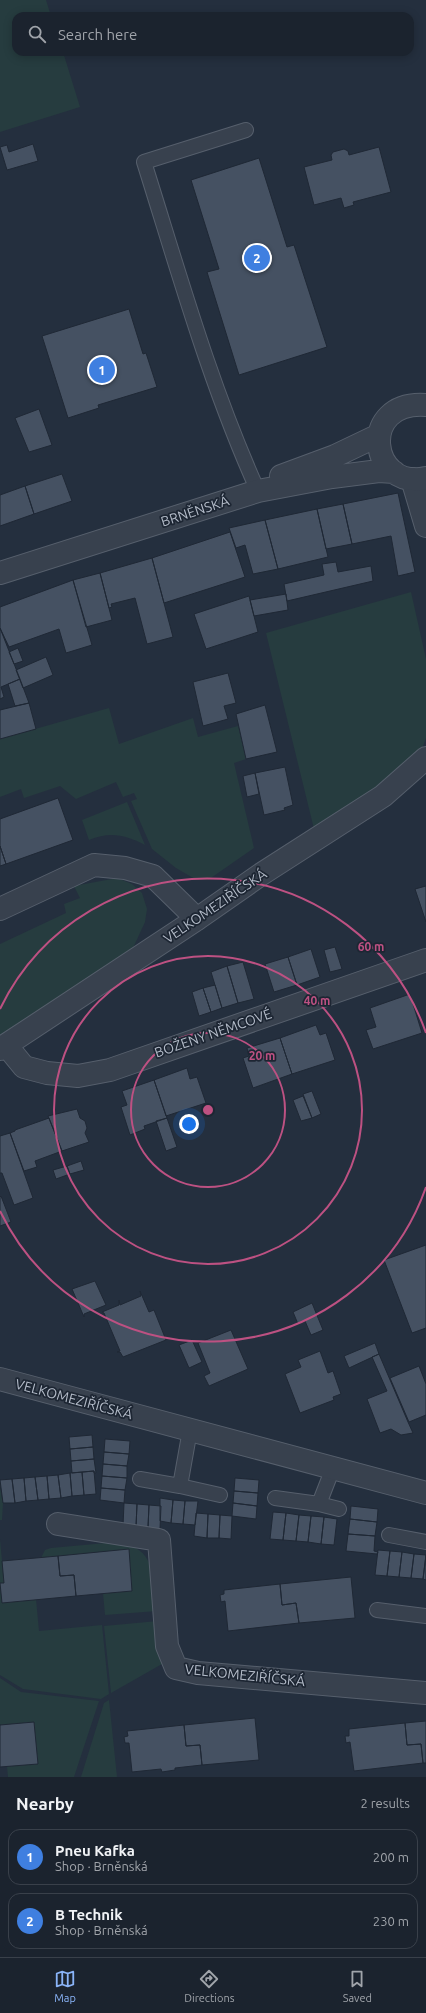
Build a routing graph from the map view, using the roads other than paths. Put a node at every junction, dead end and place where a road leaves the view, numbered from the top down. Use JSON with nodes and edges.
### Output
{"nodes":[{"id":1,"x":246,"y":130,"type":"dead end"},
{"id":2,"x":426,"y":405,"type":"edge"},
{"id":3,"x":379,"y":435,"type":"junction"},
{"id":4,"x":411,"y":476,"type":"edge"},
{"id":5,"x":258,"y":491,"type":"junction"},
{"id":6,"x":426,"y":526,"type":"edge"},
{"id":7,"x":0,"y":573,"type":"edge"},
{"id":8,"x":426,"y":758,"type":"edge"},
{"id":9,"x":0,"y":909,"type":"edge"},
{"id":10,"x":197,"y":919,"type":"junction"},
{"id":11,"x":426,"y":960,"type":"edge"},
{"id":12,"x":3,"y":1047,"type":"edge"},
{"id":13,"x":0,"y":1379,"type":"edge"},
{"id":14,"x":190,"y":1430,"type":"junction"},
{"id":15,"x":333,"y":1468,"type":"junction"},
{"id":16,"x":140,"y":1479,"type":"dead end"},
{"id":17,"x":180,"y":1486,"type":"junction"},
{"id":18,"x":426,"y":1493,"type":"edge"},
{"id":19,"x":220,"y":1495,"type":"dead end"},
{"id":20,"x":275,"y":1498,"type":"dead end"},
{"id":21,"x":318,"y":1504,"type":"junction"},
{"id":22,"x":339,"y":1508,"type":"dead end"},
{"id":23,"x":58,"y":1524,"type":"dead end"},
{"id":24,"x":389,"y":1535,"type":"dead end"},
{"id":25,"x":426,"y":1542,"type":"edge"},
{"id":26,"x":377,"y":1610,"type":"dead end"},
{"id":27,"x":426,"y":1616,"type":"edge"},
{"id":28,"x":426,"y":1692,"type":"edge"}],
"edges":[{"from":1,"to":5,"type":"lane"},
{"from":2,"to":3,"type":"street"},
{"from":3,"to":4,"type":"street"},
{"from":3,"to":5,"type":"street"},
{"from":4,"to":5,"type":"street","name":"BRNĚNSKÁ"},
{"from":4,"to":6,"type":"street"},
{"from":5,"to":7,"type":"street","name":"BRNĚNSKÁ"},
{"from":8,"to":10,"type":"street","name":"VELKOMEZIŘÍČSKÁ"},
{"from":9,"to":10,"type":"street"},
{"from":10,"to":12,"type":"street","name":"VELKOMEZIŘÍČSKÁ"},
{"from":11,"to":12,"type":"street","name":"BOŽENY NĚMCOVÉ"},
{"from":13,"to":14,"type":"street","name":"VELKOMEZIŘÍČSKÁ"},
{"from":14,"to":15,"type":"street","name":"VELKOMEZIŘÍČSKÁ"},
{"from":14,"to":17,"type":"lane"},
{"from":15,"to":18,"type":"street","name":"VELKOMEZIŘÍČSKÁ"},
{"from":15,"to":21,"type":"lane"},
{"from":16,"to":17,"type":"lane"},
{"from":17,"to":19,"type":"lane"},
{"from":20,"to":21,"type":"lane"},
{"from":21,"to":22,"type":"lane"},
{"from":23,"to":28,"type":"street","name":"VELKOMEZIŘÍČSKÁ"},
{"from":24,"to":25,"type":"lane"},
{"from":26,"to":27,"type":"lane"}]}
